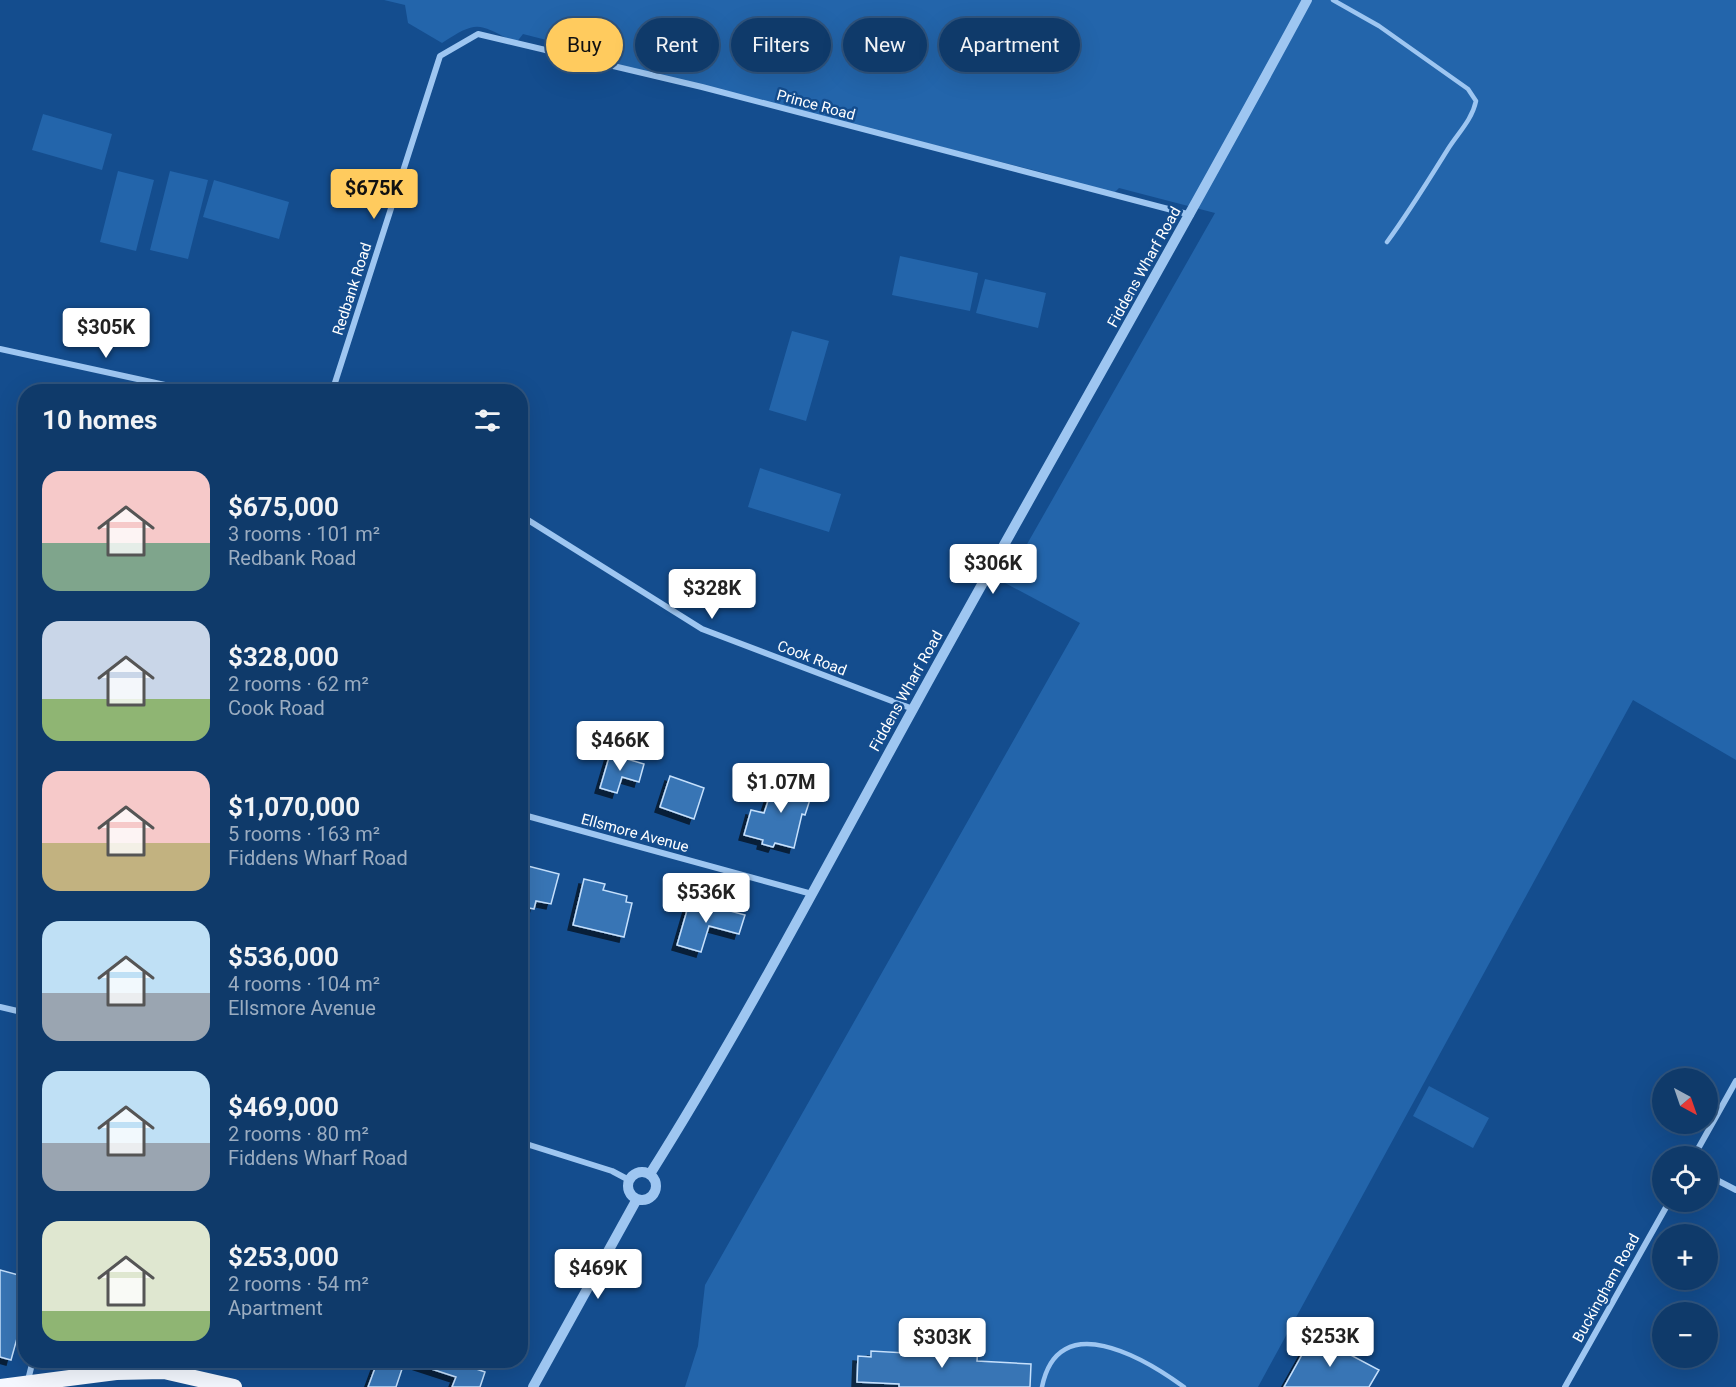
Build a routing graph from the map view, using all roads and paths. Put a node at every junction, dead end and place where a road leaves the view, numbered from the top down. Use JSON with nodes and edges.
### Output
{"nodes":[{"id":1,"x":1307,"y":0,"type":"edge"},
{"id":2,"x":1333,"y":0,"type":"edge"},
{"id":3,"x":440,"y":56,"type":"joint"},
{"id":4,"x":1191,"y":215,"type":"junction"},
{"id":5,"x":1387,"y":242,"type":"dead end"},
{"id":6,"x":0,"y":349,"type":"edge"},
{"id":7,"x":160,"y":384,"type":"edge"},
{"id":8,"x":335,"y":384,"type":"edge"},
{"id":9,"x":528,"y":519,"type":"edge"},
{"id":10,"x":913,"y":709,"type":"junction"},
{"id":11,"x":528,"y":816,"type":"edge"},
{"id":12,"x":813,"y":895,"type":"junction"},
{"id":13,"x":0,"y":1007,"type":"edge"},
{"id":14,"x":18,"y":1011,"type":"edge"},
{"id":15,"x":1736,"y":1081,"type":"edge"},
{"id":16,"x":528,"y":1145,"type":"edge"},
{"id":17,"x":1700,"y":1146,"type":"edge"},
{"id":18,"x":650,"y":1174,"type":"junction"},
{"id":19,"x":629,"y":1180,"type":"junction"},
{"id":20,"x":1718,"y":1181,"type":"edge"},
{"id":21,"x":1736,"y":1190,"type":"edge"},
{"id":22,"x":637,"y":1199,"type":"junction"},
{"id":23,"x":1663,"y":1212,"type":"edge"},
{"id":24,"x":31,"y":1368,"type":"edge"},
{"id":25,"x":27,"y":1383,"type":"junction"},
{"id":26,"x":0,"y":1387,"type":"edge"},
{"id":27,"x":234,"y":1387,"type":"edge"},
{"id":28,"x":533,"y":1387,"type":"edge"},
{"id":29,"x":1042,"y":1387,"type":"edge"},
{"id":30,"x":1184,"y":1387,"type":"edge"},
{"id":31,"x":1565,"y":1387,"type":"edge"}],
"edges":[{"from":1,"to":4,"type":"street","name":"Fiddens Wharf Road"},
{"from":2,"to":5,"type":"lane"},
{"from":3,"to":4,"type":"street","name":"Prince Road"},
{"from":3,"to":8,"type":"street","name":"Redbank Road"},
{"from":4,"to":10,"type":"street","name":"Fiddens Wharf Road"},
{"from":6,"to":7,"type":"street"},
{"from":9,"to":10,"type":"street","name":"Cook Road"},
{"from":10,"to":12,"type":"street","name":"Fiddens Wharf Road"},
{"from":11,"to":12,"type":"street","name":"Ellsmore Avenue"},
{"from":12,"to":18,"type":"street","name":"Fiddens Wharf Road"},
{"from":13,"to":14,"type":"street"},
{"from":15,"to":17,"type":"street"},
{"from":16,"to":19,"type":"street"},
{"from":18,"to":19,"type":"street"},
{"from":18,"to":22,"type":"street"},
{"from":19,"to":22,"type":"street"},
{"from":20,"to":21,"type":"street"},
{"from":22,"to":28,"type":"street"},
{"from":23,"to":31,"type":"street","name":"Buckingham Road"},
{"from":24,"to":25,"type":"street"},
{"from":25,"to":26,"type":"highway"},
{"from":25,"to":27,"type":"highway"},
{"from":29,"to":30,"type":"lane"}]}
